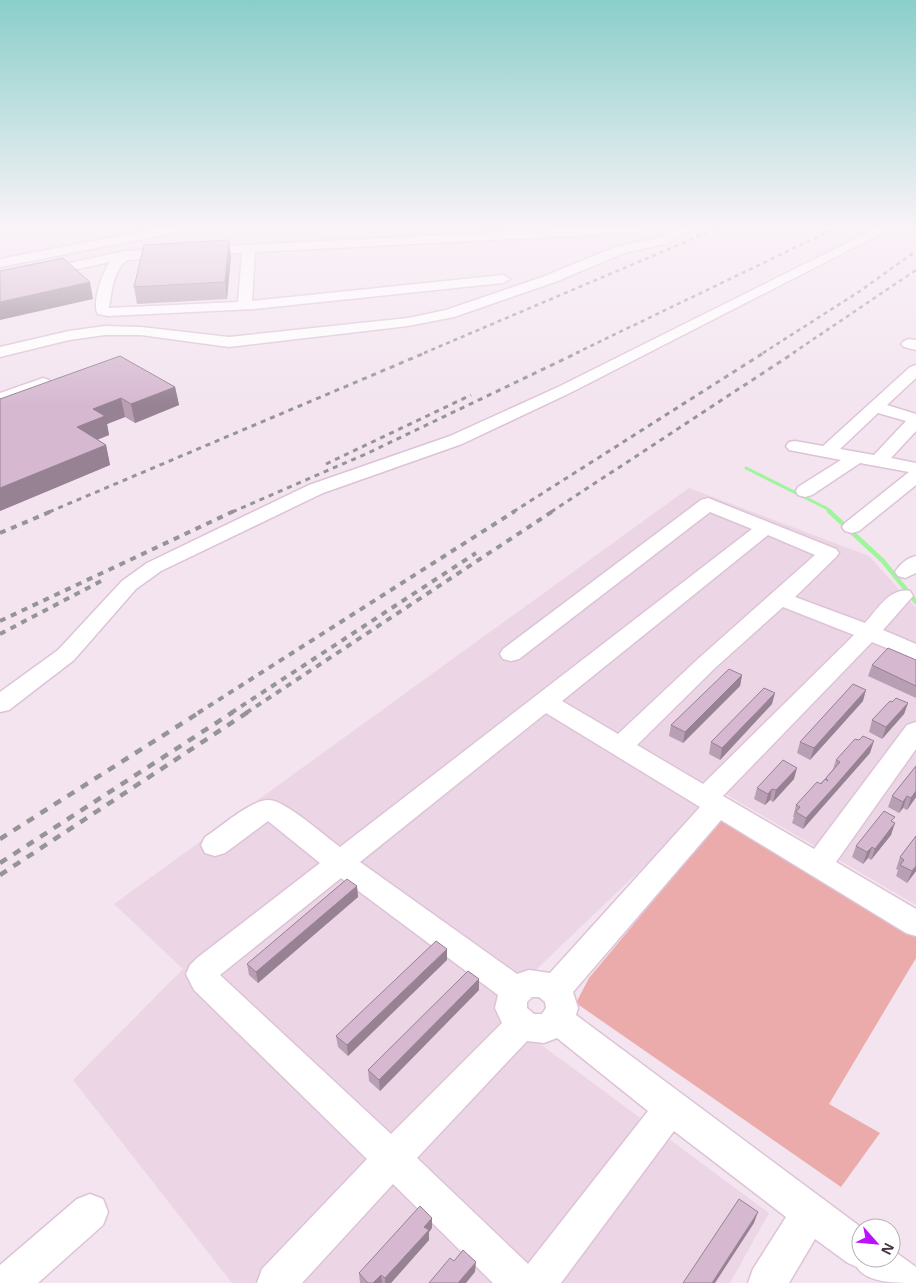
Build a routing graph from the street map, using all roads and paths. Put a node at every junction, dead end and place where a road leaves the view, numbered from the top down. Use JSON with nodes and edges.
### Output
{"nodes":[{"id":1,"x":108,"y":286,"type":"edge"},
{"id":2,"x":246,"y":286,"type":"edge"},
{"id":3,"x":435,"y":286,"type":"edge"},
{"id":4,"x":530,"y":286,"type":"edge"},
{"id":5,"x":771,"y":286,"type":"edge"},
{"id":6,"x":245,"y":305,"type":"junction"},
{"id":7,"x":108,"y":312,"type":"junction"},
{"id":8,"x":90,"y":316,"type":"dead end"},
{"id":9,"x":0,"y":352,"type":"edge"},
{"id":10,"x":912,"y":378,"type":"edge"},
{"id":11,"x":43,"y":383,"type":"edge"},
{"id":12,"x":0,"y":399,"type":"edge"},
{"id":13,"x":875,"y":407,"type":"junction"},
{"id":14,"x":916,"y":420,"type":"edge"},
{"id":15,"x":795,"y":446,"type":"dead end"},
{"id":16,"x":828,"y":450,"type":"junction"},
{"id":17,"x":857,"y":457,"type":"junction"},
{"id":18,"x":880,"y":459,"type":"junction"},
{"id":19,"x":916,"y":468,"type":"edge"},
{"id":20,"x":916,"y":476,"type":"edge"},
{"id":21,"x":805,"y":491,"type":"dead end"},
{"id":22,"x":852,"y":527,"type":"dead end"},
{"id":23,"x":766,"y":528,"type":"junction"},
{"id":24,"x":902,"y":596,"type":"dead end"},
{"id":25,"x":780,"y":600,"type":"junction"},
{"id":26,"x":869,"y":632,"type":"junction"},
{"id":27,"x":916,"y":653,"type":"edge"},
{"id":28,"x":511,"y":654,"type":"dead end"},
{"id":29,"x":544,"y":702,"type":"junction"},
{"id":30,"x":0,"y":704,"type":"edge"},
{"id":31,"x":916,"y":731,"type":"edge"},
{"id":32,"x":620,"y":747,"type":"junction"},
{"id":33,"x":711,"y":802,"type":"junction"},
{"id":34,"x":215,"y":845,"type":"dead end"},
{"id":35,"x":339,"y":862,"type":"junction"},
{"id":36,"x":818,"y":865,"type":"junction"},
{"id":37,"x":913,"y":917,"type":"edge"},
{"id":38,"x":516,"y":991,"type":"junction"},
{"id":39,"x":556,"y":1005,"type":"junction"},
{"id":40,"x":522,"y":1024,"type":"junction"},
{"id":41,"x":671,"y":1108,"type":"junction"},
{"id":42,"x":392,"y":1159,"type":"junction"},
{"id":43,"x":90,"y":1212,"type":"dead end"},
{"id":44,"x":810,"y":1212,"type":"junction"},
{"id":45,"x":851,"y":1243,"type":"edge"},
{"id":46,"x":886,"y":1268,"type":"edge"},
{"id":47,"x":8,"y":1283,"type":"edge"},
{"id":48,"x":276,"y":1283,"type":"edge"},
{"id":49,"x":520,"y":1283,"type":"edge"},
{"id":50,"x":536,"y":1283,"type":"edge"},
{"id":51,"x":766,"y":1283,"type":"edge"},
{"id":52,"x":906,"y":1283,"type":"edge"}],
"edges":[{"from":1,"to":7,"type":"street"},
{"from":2,"to":6,"type":"street"},
{"from":3,"to":6,"type":"street"},
{"from":4,"to":9,"type":"street"},
{"from":5,"to":30,"type":"street"},
{"from":6,"to":7,"type":"street"},
{"from":7,"to":8,"type":"street"},
{"from":10,"to":13,"type":"street"},
{"from":11,"to":12,"type":"street"},
{"from":13,"to":14,"type":"street"},
{"from":13,"to":16,"type":"street"},
{"from":14,"to":18,"type":"street"},
{"from":15,"to":16,"type":"street"},
{"from":16,"to":17,"type":"street"},
{"from":17,"to":18,"type":"street"},
{"from":17,"to":21,"type":"street"},
{"from":18,"to":19,"type":"street"},
{"from":20,"to":22,"type":"street"},
{"from":23,"to":25,"type":"street"},
{"from":23,"to":28,"type":"street"},
{"from":23,"to":29,"type":"street"},
{"from":24,"to":26,"type":"street"},
{"from":25,"to":26,"type":"street"},
{"from":25,"to":32,"type":"street"},
{"from":26,"to":27,"type":"street"},
{"from":26,"to":33,"type":"street"},
{"from":29,"to":32,"type":"street"},
{"from":29,"to":35,"type":"street"},
{"from":31,"to":36,"type":"street"},
{"from":32,"to":33,"type":"street"},
{"from":33,"to":36,"type":"street"},
{"from":33,"to":39,"type":"street"},
{"from":34,"to":35,"type":"street"},
{"from":35,"to":38,"type":"street"},
{"from":35,"to":42,"type":"street"},
{"from":36,"to":37,"type":"street"},
{"from":38,"to":39,"type":"street"},
{"from":38,"to":40,"type":"street"},
{"from":39,"to":40,"type":"street"},
{"from":39,"to":41,"type":"street"},
{"from":40,"to":42,"type":"street"},
{"from":41,"to":44,"type":"street"},
{"from":41,"to":50,"type":"street"},
{"from":42,"to":48,"type":"street"},
{"from":42,"to":49,"type":"street"},
{"from":43,"to":47,"type":"street"},
{"from":44,"to":45,"type":"street"},
{"from":44,"to":51,"type":"street"},
{"from":46,"to":52,"type":"street"}]}
